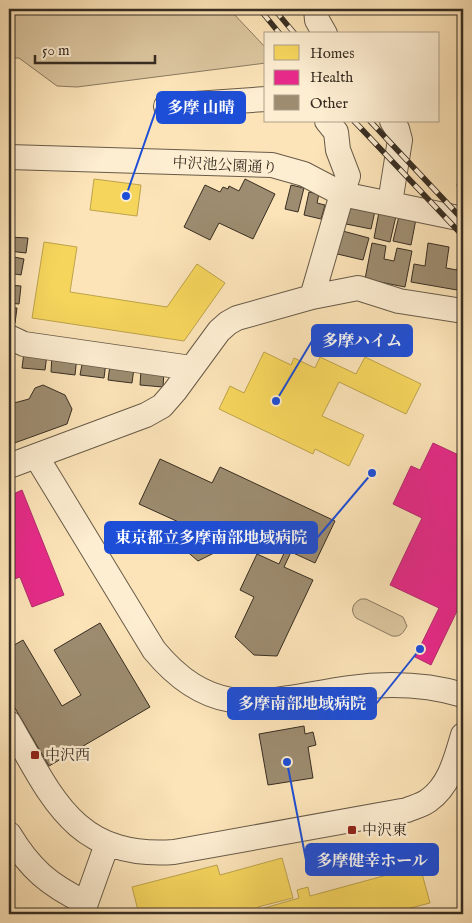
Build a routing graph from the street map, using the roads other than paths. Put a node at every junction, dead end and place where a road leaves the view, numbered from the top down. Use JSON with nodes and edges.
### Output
{"nodes":[{"id":1,"x":316,"y":9,"type":"edge"},
{"id":2,"x":323,"y":32,"type":"edge"},
{"id":3,"x":264,"y":99,"type":"edge"},
{"id":4,"x":166,"y":106,"type":"dead end"},
{"id":5,"x":328,"y":122,"type":"edge"},
{"id":6,"x":393,"y":122,"type":"edge"},
{"id":7,"x":9,"y":157,"type":"edge"},
{"id":8,"x":342,"y":194,"type":"junction"},
{"id":9,"x":390,"y":203,"type":"junction"},
{"id":10,"x":463,"y":220,"type":"edge"},
{"id":11,"x":312,"y":298,"type":"junction"},
{"id":12,"x":463,"y":311,"type":"edge"},
{"id":13,"x":9,"y":337,"type":"edge"},
{"id":14,"x":191,"y":368,"type":"junction"},
{"id":15,"x":36,"y":456,"type":"junction"},
{"id":16,"x":9,"y":466,"type":"edge"},
{"id":17,"x":463,"y":695,"type":"edge"},
{"id":18,"x":9,"y":723,"type":"edge"},
{"id":19,"x":463,"y":735,"type":"edge"},
{"id":20,"x":17,"y":754,"type":"edge"},
{"id":21,"x":9,"y":834,"type":"edge"},
{"id":22,"x":107,"y":844,"type":"junction"},
{"id":23,"x":84,"y":908,"type":"edge"}],
"edges":[{"from":1,"to":2,"type":"street"},
{"from":3,"to":4,"type":"street"},
{"from":5,"to":8,"type":"street"},
{"from":6,"to":9,"type":"street"},
{"from":7,"to":8,"type":"street","name":"中沢池公園通り"},
{"from":8,"to":9,"type":"street","name":"中沢池公園通り"},
{"from":8,"to":11,"type":"street"},
{"from":9,"to":10,"type":"street","name":"中沢池公園通り"},
{"from":11,"to":12,"type":"street"},
{"from":11,"to":14,"type":"street"},
{"from":13,"to":14,"type":"street"},
{"from":14,"to":15,"type":"street"},
{"from":15,"to":16,"type":"street"},
{"from":15,"to":17,"type":"street"},
{"from":18,"to":20,"type":"street"},
{"from":19,"to":22,"type":"street"},
{"from":20,"to":22,"type":"street"},
{"from":21,"to":23,"type":"street"},
{"from":22,"to":23,"type":"street"}]}
